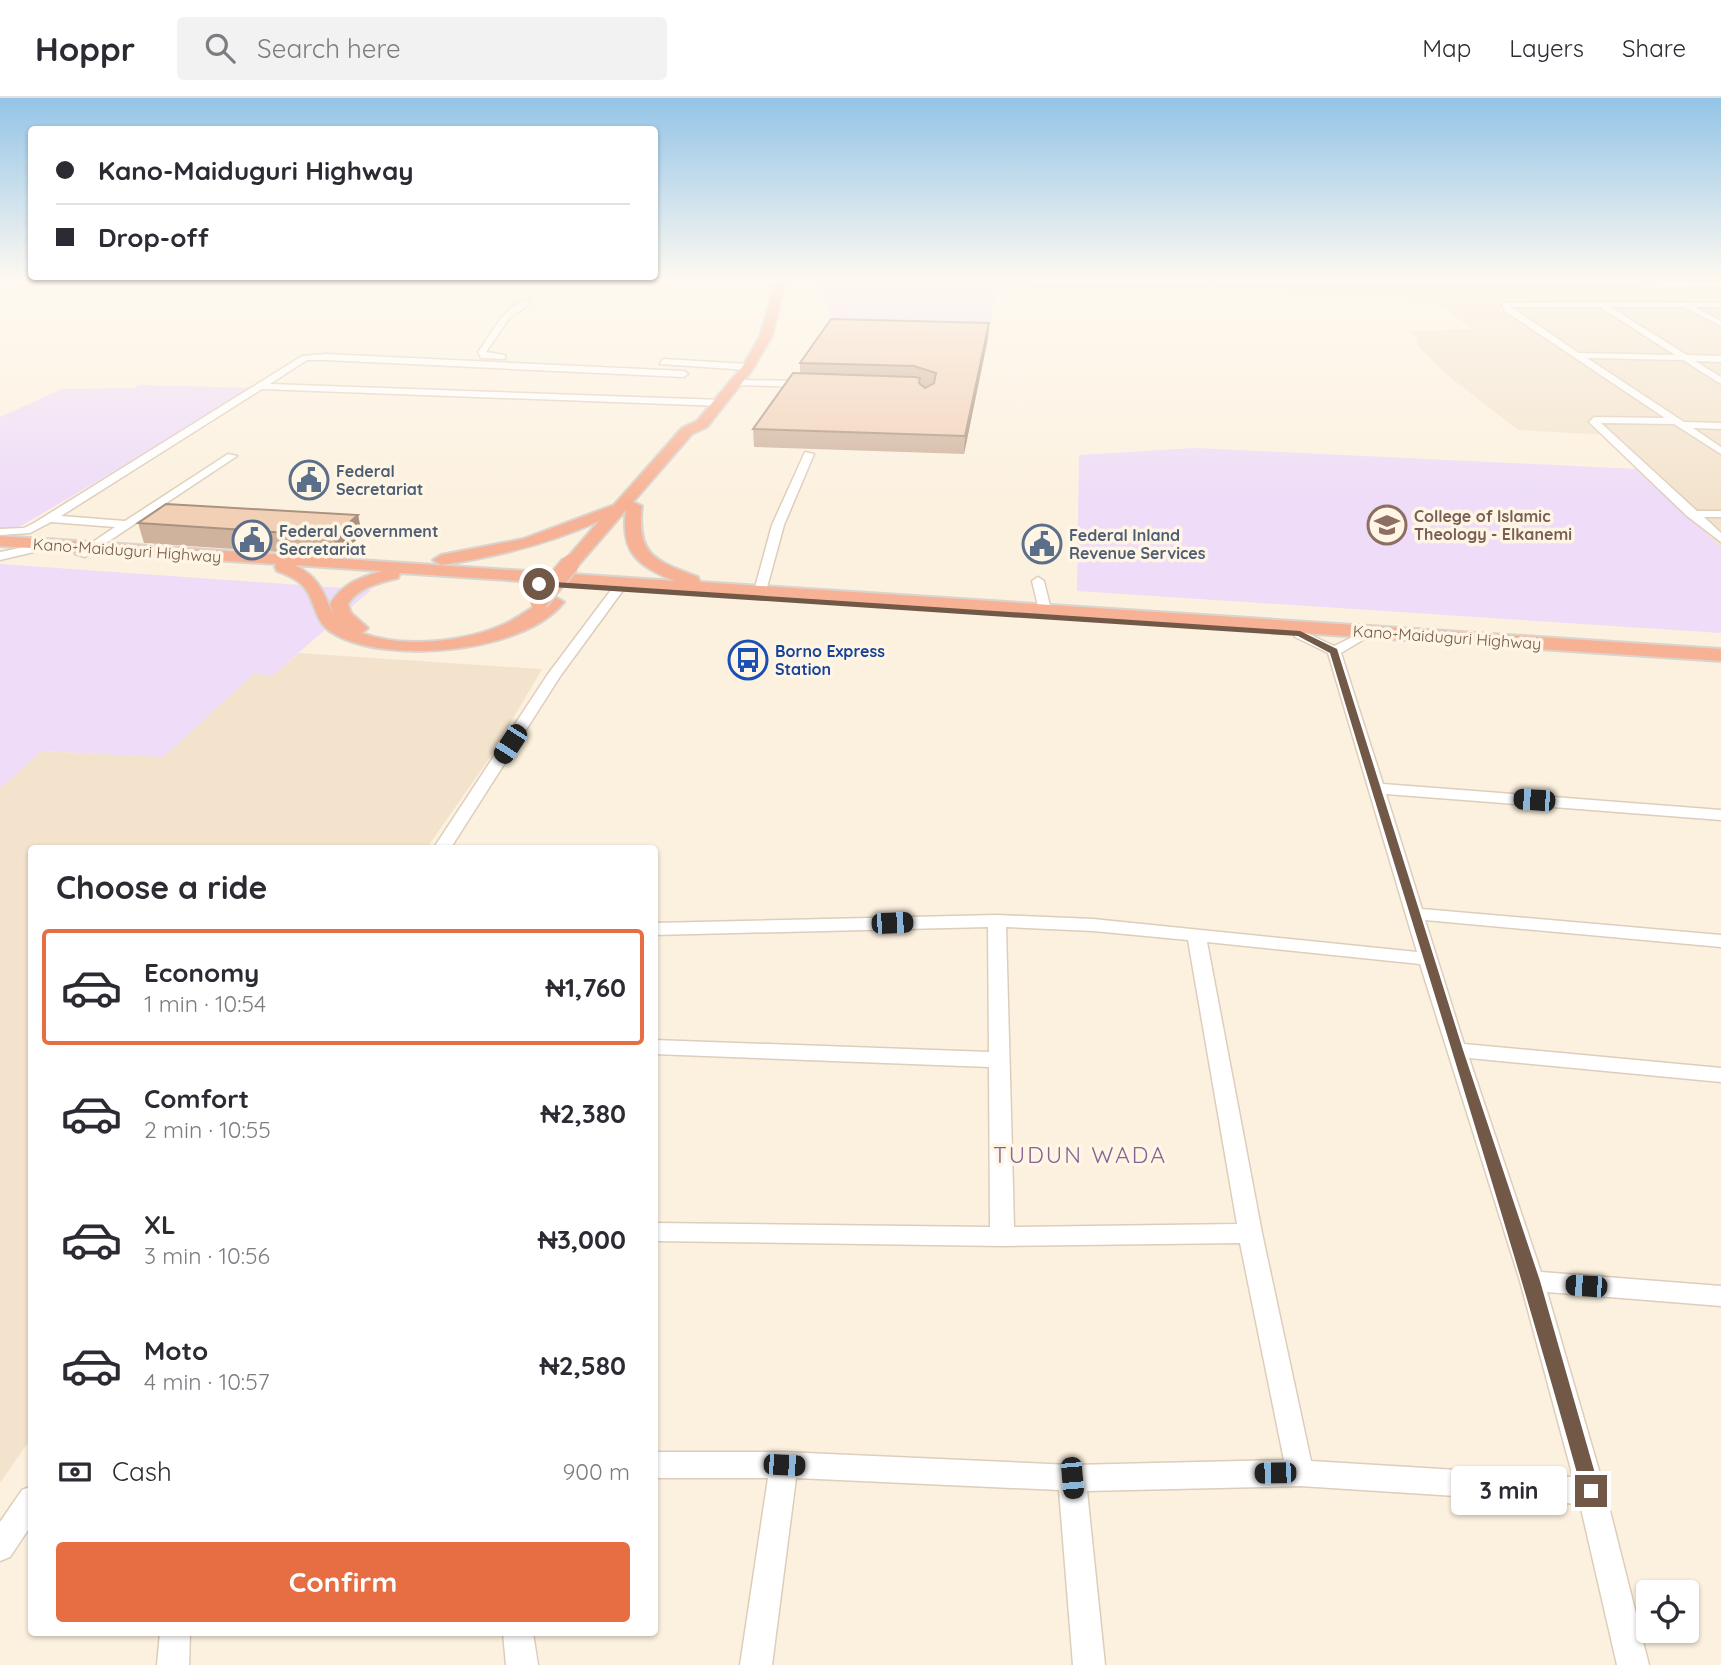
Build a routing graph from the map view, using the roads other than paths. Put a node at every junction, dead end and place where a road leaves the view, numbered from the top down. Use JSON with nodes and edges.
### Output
{"nodes":[{"id":1,"x":483,"y":354,"type":"edge"},
{"id":2,"x":755,"y":354,"type":"edge"},
{"id":3,"x":1679,"y":354,"type":"edge"},
{"id":4,"x":1579,"y":355,"type":"joint"},
{"id":5,"x":1685,"y":358,"type":"junction"},
{"id":6,"x":1721,"y":359,"type":"edge"},
{"id":7,"x":656,"y":361,"type":"dead end"},
{"id":8,"x":695,"y":363,"type":"junction"},
{"id":9,"x":605,"y":365,"type":"junction"},
{"id":10,"x":748,"y":367,"type":"junction"},
{"id":11,"x":596,"y":379,"type":"dead end"},
{"id":12,"x":1721,"y":381,"type":"edge"},
{"id":13,"x":736,"y":383,"type":"junction"},
{"id":14,"x":825,"y":384,"type":"edge"},
{"id":15,"x":263,"y":386,"type":"junction"},
{"id":16,"x":677,"y":387,"type":"junction"},
{"id":17,"x":588,"y":388,"type":"dead end"},
{"id":18,"x":579,"y":396,"type":"junction"},
{"id":19,"x":720,"y":403,"type":"junction"},
{"id":20,"x":1681,"y":423,"type":"junction"},
{"id":21,"x":1721,"y":426,"type":"edge"},
{"id":22,"x":1721,"y":451,"type":"edge"},
{"id":23,"x":808,"y":454,"type":"dead end"},
{"id":24,"x":232,"y":456,"type":"dead end"},
{"id":25,"x":627,"y":506,"type":"junction"},
{"id":26,"x":1691,"y":514,"type":"junction"},
{"id":27,"x":1721,"y":514,"type":"edge"},
{"id":28,"x":48,"y":518,"type":"junction"},
{"id":29,"x":125,"y":524,"type":"junction"},
{"id":30,"x":0,"y":532,"type":"edge"},
{"id":31,"x":1721,"y":539,"type":"edge"},
{"id":32,"x":0,"y":541,"type":"edge"},
{"id":33,"x":0,"y":548,"type":"edge"},
{"id":34,"x":30,"y":550,"type":"junction"},
{"id":35,"x":86,"y":550,"type":"junction"},
{"id":36,"x":0,"y":556,"type":"edge"},
{"id":37,"x":283,"y":567,"type":"junction"},
{"id":38,"x":387,"y":570,"type":"junction"},
{"id":39,"x":1038,"y":582,"type":"dead end"},
{"id":40,"x":712,"y":588,"type":"junction"},
{"id":41,"x":618,"y":589,"type":"junction"},
{"id":42,"x":760,"y":591,"type":"junction"},
{"id":43,"x":547,"y":602,"type":"junction"},
{"id":44,"x":1045,"y":610,"type":"junction"},
{"id":45,"x":1300,"y":634,"type":"junction"},
{"id":46,"x":1359,"y":638,"type":"junction"},
{"id":47,"x":1334,"y":651,"type":"junction"},
{"id":48,"x":1721,"y":655,"type":"edge"},
{"id":49,"x":1721,"y":662,"type":"edge"},
{"id":50,"x":1374,"y":788,"type":"junction"},
{"id":51,"x":1721,"y":815,"type":"edge"},
{"id":52,"x":444,"y":845,"type":"edge"},
{"id":53,"x":1415,"y":914,"type":"junction"},
{"id":54,"x":997,"y":920,"type":"junction"},
{"id":55,"x":658,"y":929,"type":"edge"},
{"id":56,"x":1196,"y":935,"type":"junction"},
{"id":57,"x":1721,"y":941,"type":"edge"},
{"id":58,"x":1428,"y":959,"type":"junction"},
{"id":59,"x":658,"y":1047,"type":"edge"},
{"id":60,"x":1456,"y":1050,"type":"junction"},
{"id":61,"x":1000,"y":1060,"type":"junction"},
{"id":62,"x":1721,"y":1075,"type":"edge"},
{"id":63,"x":658,"y":1232,"type":"edge"},
{"id":64,"x":1250,"y":1233,"type":"junction"},
{"id":65,"x":1002,"y":1237,"type":"junction"},
{"id":66,"x":1532,"y":1281,"type":"junction"},
{"id":67,"x":1721,"y":1296,"type":"edge"},
{"id":68,"x":658,"y":1465,"type":"edge"},
{"id":69,"x":784,"y":1465,"type":"junction"},
{"id":70,"x":1300,"y":1472,"type":"junction"},
{"id":71,"x":1072,"y":1478,"type":"junction"},
{"id":72,"x":1591,"y":1491,"type":"junction"},
{"id":73,"x":28,"y":1505,"type":"edge"},
{"id":74,"x":0,"y":1547,"type":"edge"},
{"id":75,"x":175,"y":1636,"type":"edge"},
{"id":76,"x":518,"y":1636,"type":"edge"},
{"id":77,"x":173,"y":1665,"type":"edge"},
{"id":78,"x":522,"y":1665,"type":"edge"},
{"id":79,"x":756,"y":1665,"type":"edge"},
{"id":80,"x":1089,"y":1665,"type":"edge"},
{"id":81,"x":1633,"y":1665,"type":"edge"}],
"edges":[{"from":1,"to":9,"type":"street"},
{"from":2,"to":10,"type":"highway"},
{"from":3,"to":5,"type":"street"},
{"from":4,"to":5,"type":"street"},
{"from":4,"to":20,"type":"street"},
{"from":5,"to":6,"type":"street"},
{"from":5,"to":12,"type":"street"},
{"from":7,"to":8,"type":"street"},
{"from":8,"to":10,"type":"street"},
{"from":8,"to":16,"type":"street"},
{"from":9,"to":11,"type":"street"},
{"from":9,"to":15,"type":"street"},
{"from":9,"to":16,"type":"street"},
{"from":10,"to":13,"type":"highway"},
{"from":13,"to":14,"type":"street"},
{"from":13,"to":19,"type":"highway"},
{"from":15,"to":18,"type":"street"},
{"from":15,"to":28,"type":"street"},
{"from":16,"to":18,"type":"street"},
{"from":16,"to":19,"type":"street"},
{"from":17,"to":18,"type":"street"},
{"from":19,"to":25,"type":"highway"},
{"from":20,"to":21,"type":"street"},
{"from":20,"to":22,"type":"street"},
{"from":20,"to":26,"type":"street"},
{"from":23,"to":42,"type":"street"},
{"from":24,"to":29,"type":"street"},
{"from":25,"to":38,"type":"highway"},
{"from":25,"to":40,"type":"highway"},
{"from":25,"to":43,"type":"highway"},
{"from":26,"to":27,"type":"street"},
{"from":26,"to":31,"type":"street"},
{"from":28,"to":29,"type":"street"},
{"from":28,"to":30,"type":"street"},
{"from":29,"to":35,"type":"street"},
{"from":32,"to":35,"type":"highway","name":"Kano-Maiduguri Highway"},
{"from":33,"to":34,"type":"highway","name":"Kano-Maiduguri Highway"},
{"from":34,"to":35,"type":"highway","name":"Kano-Maiduguri Highway"},
{"from":34,"to":36,"type":"street"},
{"from":35,"to":37,"type":"highway","name":"Kano-Maiduguri Highway"},
{"from":35,"to":38,"type":"highway","name":"Kano-Maiduguri Highway"},
{"from":37,"to":38,"type":"highway","name":"Kano-Maiduguri Highway"},
{"from":37,"to":43,"type":"highway"},
{"from":38,"to":40,"type":"highway","name":"Kano-Maiduguri Highway"},
{"from":38,"to":41,"type":"highway","name":"Kano-Maiduguri Highway"},
{"from":38,"to":43,"type":"highway"},
{"from":39,"to":44,"type":"street"},
{"from":40,"to":42,"type":"highway","name":"Kano-Maiduguri Highway"},
{"from":41,"to":45,"type":"highway","name":"Kano-Maiduguri Highway"},
{"from":41,"to":52,"type":"street"},
{"from":42,"to":44,"type":"highway","name":"Kano-Maiduguri Highway"},
{"from":44,"to":48,"type":"highway","name":"Kano-Maiduguri Highway"},
{"from":45,"to":46,"type":"highway","name":"Kano-Maiduguri Highway"},
{"from":45,"to":47,"type":"street"},
{"from":46,"to":47,"type":"street"},
{"from":46,"to":49,"type":"highway","name":"Kano-Maiduguri Highway"},
{"from":47,"to":50,"type":"street"},
{"from":50,"to":51,"type":"street"},
{"from":50,"to":53,"type":"street"},
{"from":53,"to":57,"type":"street"},
{"from":53,"to":58,"type":"street"},
{"from":54,"to":55,"type":"street"},
{"from":54,"to":56,"type":"street"},
{"from":54,"to":61,"type":"street"},
{"from":56,"to":58,"type":"street"},
{"from":56,"to":64,"type":"street"},
{"from":58,"to":60,"type":"street"},
{"from":59,"to":61,"type":"street"},
{"from":60,"to":62,"type":"street"},
{"from":60,"to":66,"type":"street"},
{"from":61,"to":65,"type":"street"},
{"from":63,"to":65,"type":"street"},
{"from":64,"to":65,"type":"street"},
{"from":64,"to":70,"type":"street"},
{"from":66,"to":67,"type":"street"},
{"from":66,"to":72,"type":"street"},
{"from":68,"to":69,"type":"street"},
{"from":69,"to":71,"type":"street"},
{"from":69,"to":79,"type":"street"},
{"from":70,"to":71,"type":"street"},
{"from":70,"to":72,"type":"street"},
{"from":71,"to":80,"type":"street"},
{"from":72,"to":81,"type":"street"},
{"from":73,"to":74,"type":"street"},
{"from":75,"to":77,"type":"street"},
{"from":76,"to":78,"type":"street"}]}
